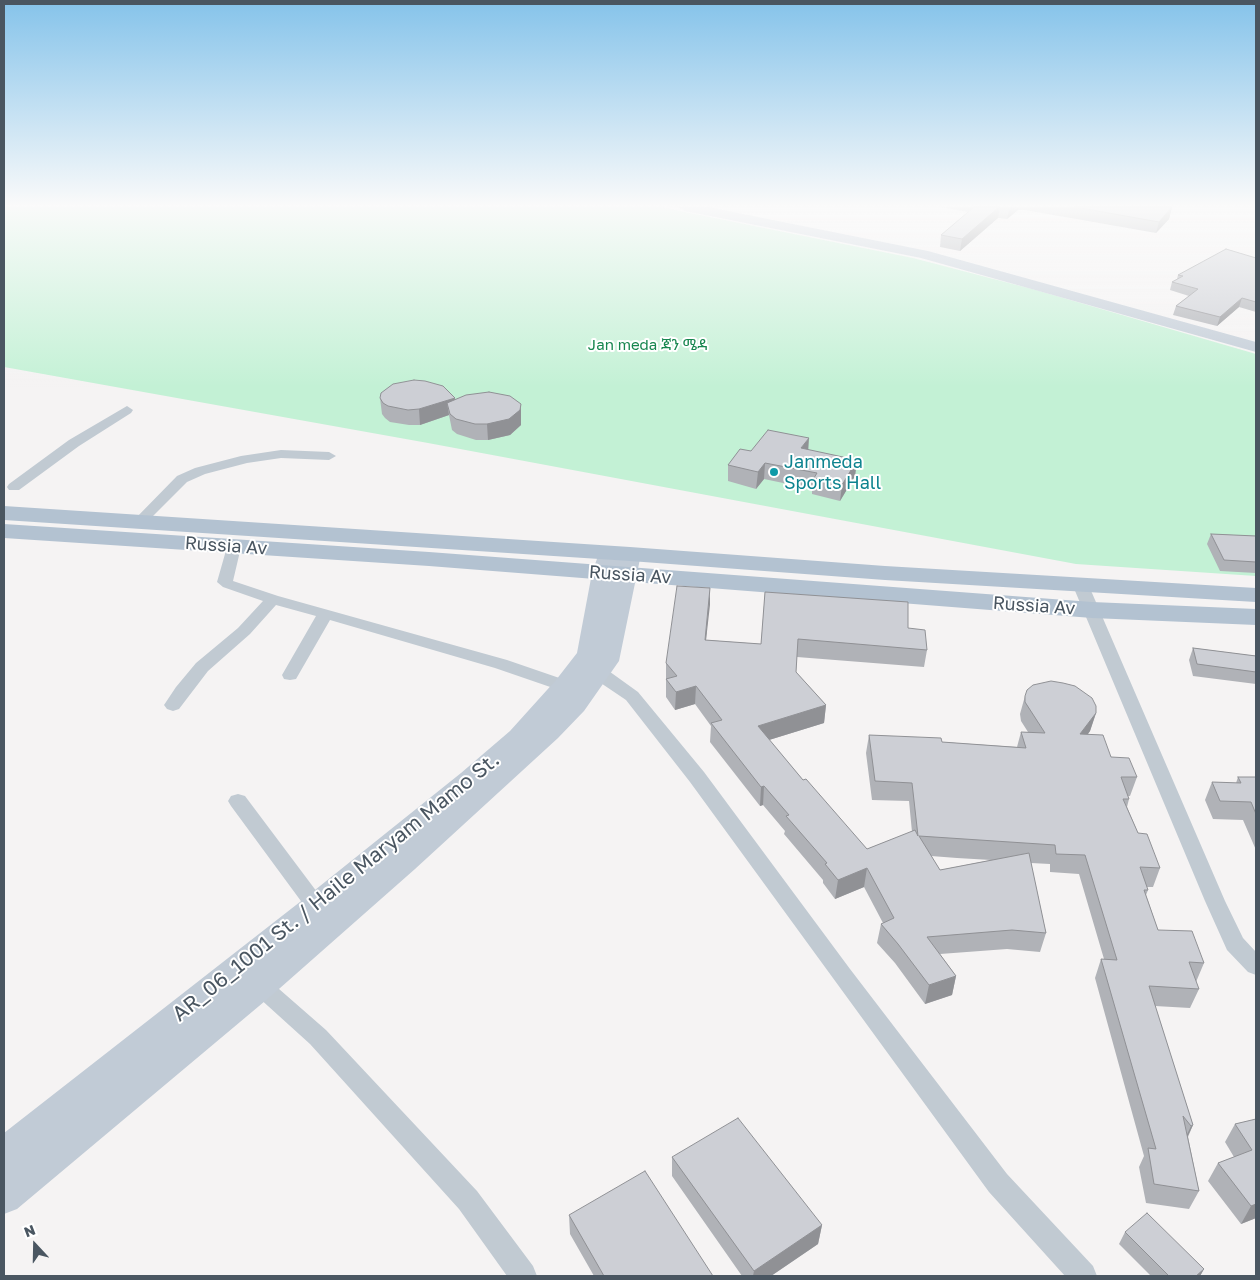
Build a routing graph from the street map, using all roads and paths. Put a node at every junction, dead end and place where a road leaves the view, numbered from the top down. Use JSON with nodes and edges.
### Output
{"nodes":[{"id":1,"x":969,"y":267,"type":"edge"},
{"id":2,"x":1256,"y":347,"type":"edge"},
{"id":3,"x":127,"y":410,"type":"dead end"},
{"id":4,"x":330,"y":456,"type":"dead end"},
{"id":5,"x":7,"y":489,"type":"edge"},
{"id":6,"x":4,"y":513,"type":"edge"},
{"id":7,"x":140,"y":521,"type":"junction"},
{"id":8,"x":4,"y":531,"type":"edge"},
{"id":9,"x":234,"y":547,"type":"junction"},
{"id":10,"x":617,"y":564,"type":"junction"},
{"id":11,"x":1081,"y":586,"type":"junction"},
{"id":12,"x":1256,"y":595,"type":"edge"},
{"id":13,"x":273,"y":599,"type":"junction"},
{"id":14,"x":1092,"y":610,"type":"junction"},
{"id":15,"x":326,"y":613,"type":"junction"},
{"id":16,"x":1256,"y":617,"type":"edge"},
{"id":17,"x":582,"y":674,"type":"junction"},
{"id":18,"x":290,"y":675,"type":"dead end"},
{"id":19,"x":173,"y":706,"type":"dead end"},
{"id":20,"x":238,"y":801,"type":"dead end"},
{"id":21,"x":394,"y":857,"type":"junction"},
{"id":22,"x":316,"y":906,"type":"junction"},
{"id":23,"x":1256,"y":966,"type":"edge"},
{"id":24,"x":250,"y":976,"type":"junction"},
{"id":25,"x":4,"y":1155,"type":"edge"},
{"id":26,"x":4,"y":1196,"type":"edge"},
{"id":27,"x":523,"y":1276,"type":"edge"},
{"id":28,"x":1083,"y":1276,"type":"edge"}],
"edges":[{"from":1,"to":2,"type":"main road"},
{"from":3,"to":5,"type":"street"},
{"from":4,"to":7,"type":"street"},
{"from":6,"to":7,"type":"main road","name":"Russia Av"},
{"from":7,"to":10,"type":"main road","name":"Russia Av"},
{"from":8,"to":9,"type":"main road","name":"Russia Av"},
{"from":9,"to":10,"type":"main road","name":"Russia Av"},
{"from":9,"to":13,"type":"street"},
{"from":10,"to":11,"type":"main road","name":"Russia Av"},
{"from":10,"to":14,"type":"main road","name":"Russia Av"},
{"from":10,"to":17,"type":"main road"},
{"from":11,"to":12,"type":"main road","name":"Russia Av"},
{"from":11,"to":14,"type":"street"},
{"from":13,"to":15,"type":"street"},
{"from":13,"to":19,"type":"street"},
{"from":14,"to":16,"type":"main road","name":"Russia Av"},
{"from":14,"to":23,"type":"street"},
{"from":15,"to":17,"type":"street"},
{"from":15,"to":18,"type":"street"},
{"from":17,"to":21,"type":"main road"},
{"from":17,"to":28,"type":"street"},
{"from":20,"to":22,"type":"street"},
{"from":21,"to":22,"type":"main road","name":"AR_06_1001 St. / Haile Maryam Mamo St."},
{"from":21,"to":24,"type":"main road"},
{"from":22,"to":24,"type":"main road","name":"AR_06_1001 St. / Haile Maryam Mamo St."},
{"from":24,"to":25,"type":"main road","name":"AR_06_1001 St. / Haile Maryam Mamo St."},
{"from":24,"to":26,"type":"main road"},
{"from":24,"to":27,"type":"street"}]}
